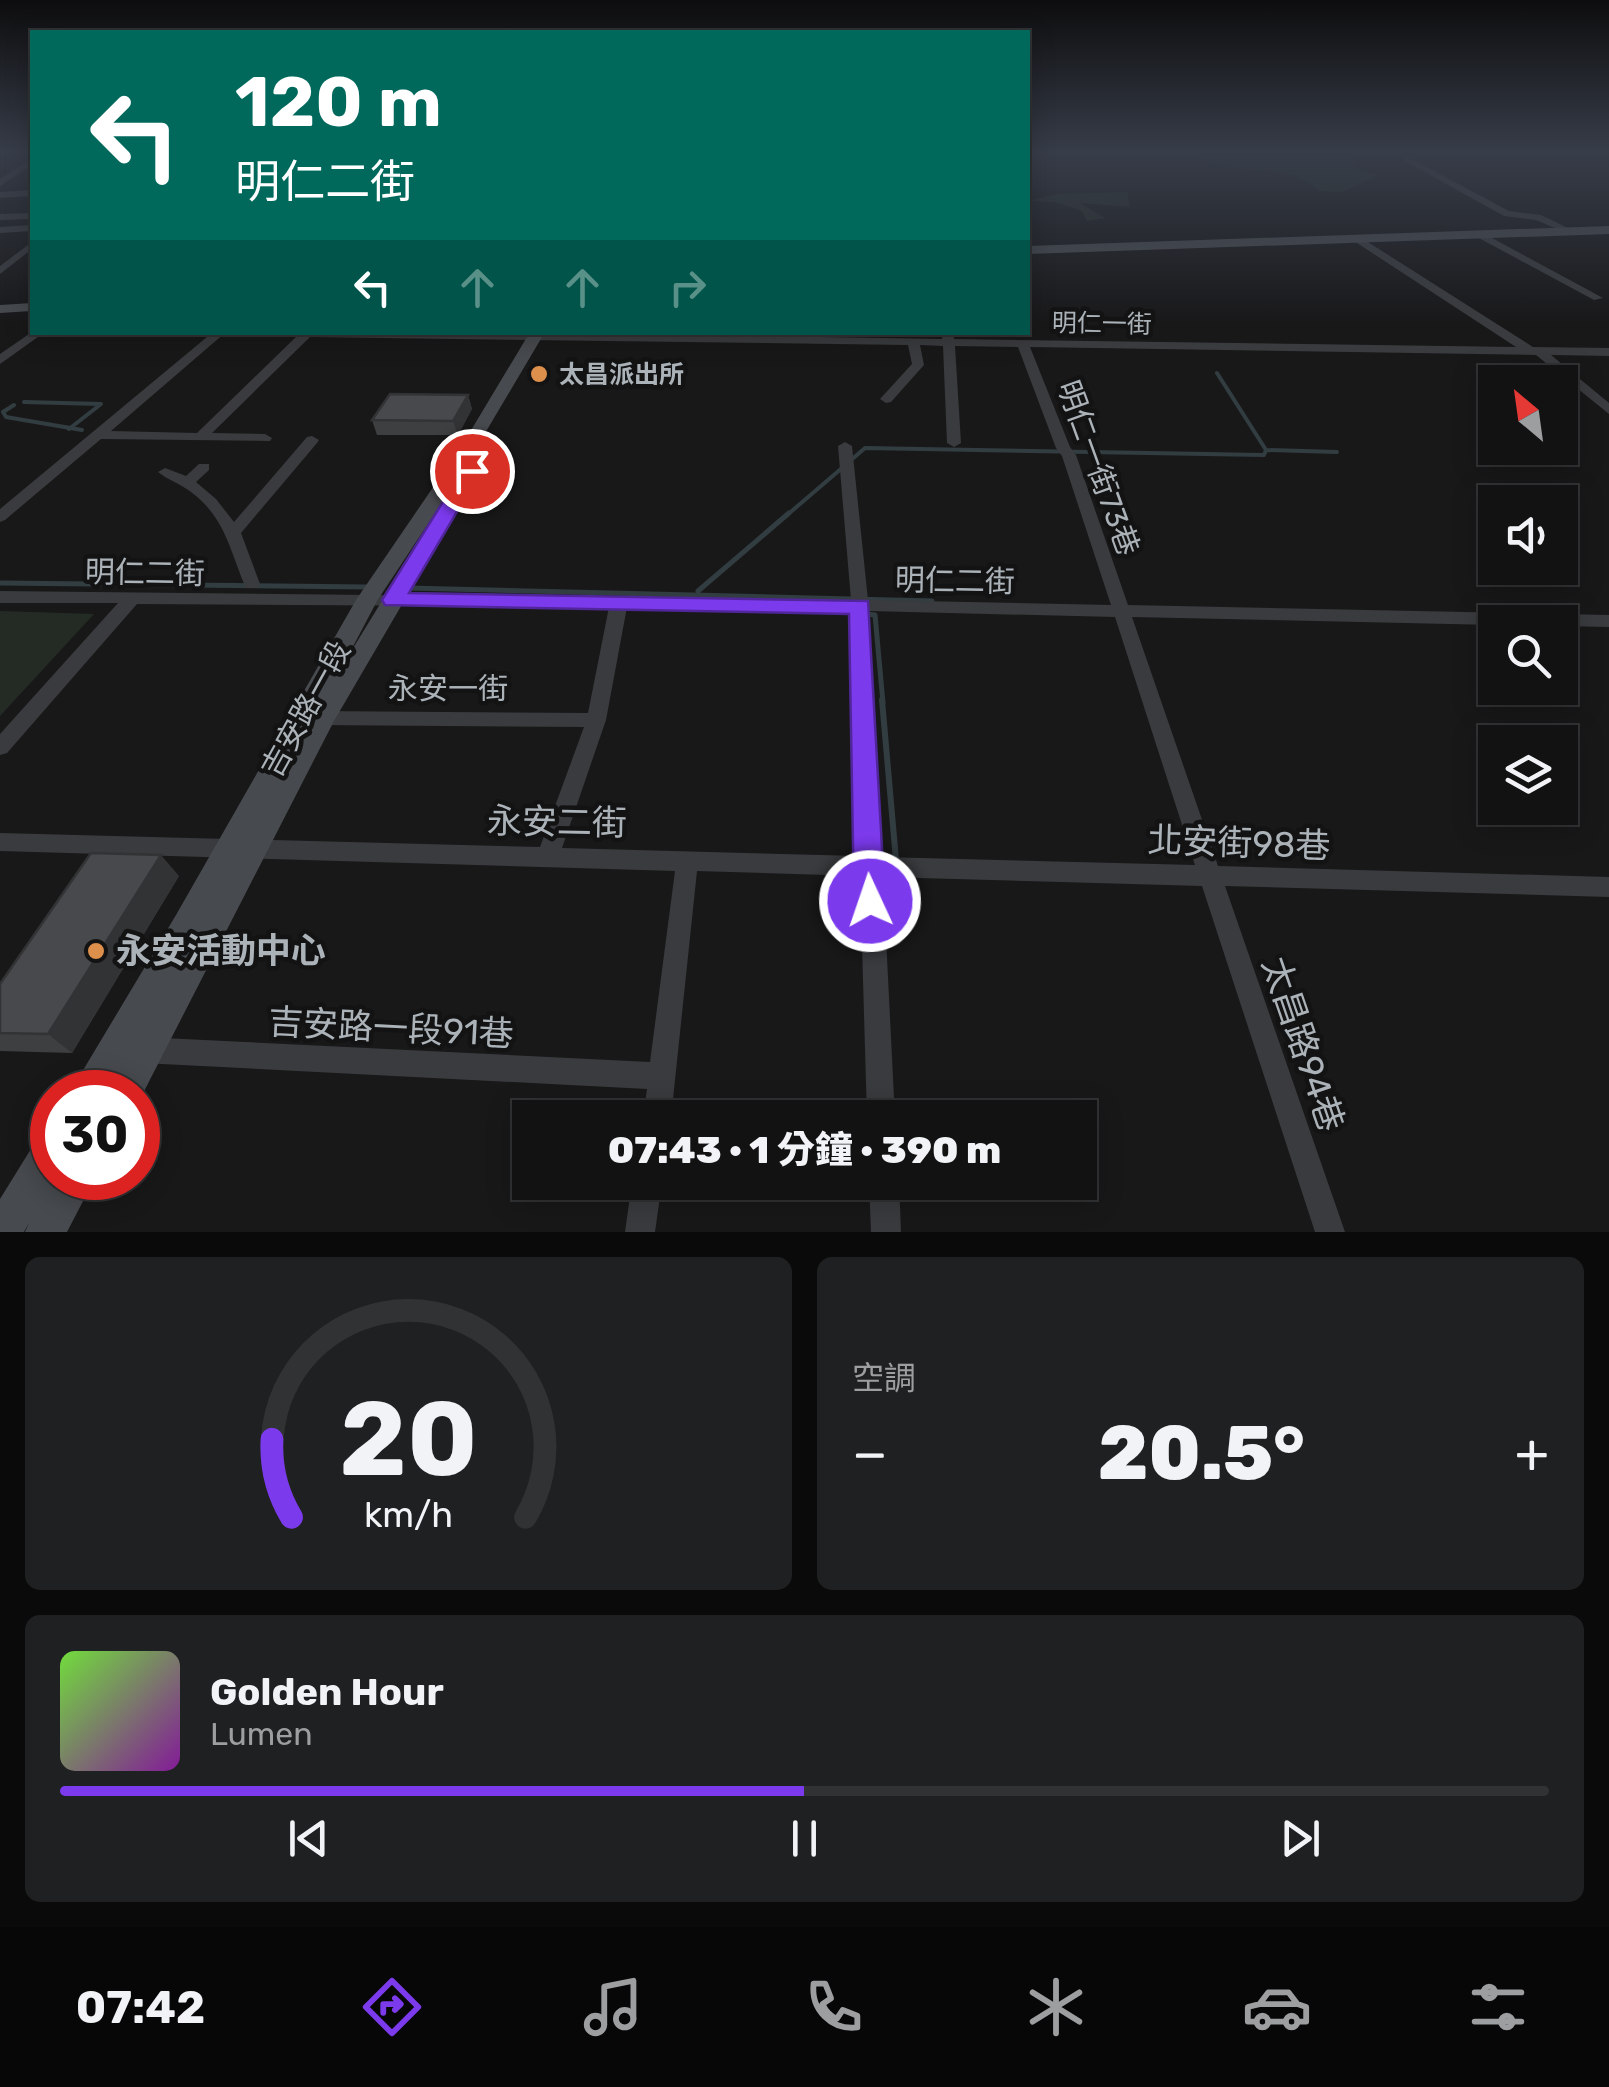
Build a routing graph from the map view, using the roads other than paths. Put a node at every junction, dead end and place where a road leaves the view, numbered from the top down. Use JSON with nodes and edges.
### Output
{"nodes":[{"id":1,"x":1499,"y":209,"type":"edge"},
{"id":2,"x":30,"y":216,"type":"edge"},
{"id":3,"x":0,"y":218,"type":"edge"},
{"id":4,"x":30,"y":228,"type":"edge"},
{"id":5,"x":0,"y":230,"type":"edge"},
{"id":6,"x":1609,"y":230,"type":"edge"},
{"id":7,"x":1569,"y":231,"type":"junction"},
{"id":8,"x":1478,"y":234,"type":"junction"},
{"id":9,"x":1357,"y":238,"type":"junction"},
{"id":10,"x":28,"y":248,"type":"edge"},
{"id":11,"x":1030,"y":250,"type":"edge"},
{"id":12,"x":0,"y":252,"type":"edge"},
{"id":13,"x":0,"y":271,"type":"edge"},
{"id":14,"x":1598,"y":298,"type":"dead end"},
{"id":15,"x":30,"y":307,"type":"edge"},
{"id":16,"x":0,"y":309,"type":"edge"},
{"id":17,"x":36,"y":335,"type":"edge"},
{"id":18,"x":217,"y":335,"type":"edge"},
{"id":19,"x":305,"y":335,"type":"edge"},
{"id":20,"x":538,"y":335,"type":"edge"},
{"id":21,"x":946,"y":336,"type":"edge"},
{"id":22,"x":914,"y":345,"type":"junction"},
{"id":23,"x":1023,"y":345,"type":"junction"},
{"id":24,"x":1534,"y":350,"type":"junction"},
{"id":25,"x":1609,"y":352,"type":"edge"},
{"id":26,"x":0,"y":360,"type":"edge"},
{"id":27,"x":886,"y":399,"type":"dead end"},
{"id":28,"x":1609,"y":410,"type":"edge"},
{"id":29,"x":98,"y":435,"type":"junction"},
{"id":30,"x":202,"y":436,"type":"junction"},
{"id":31,"x":265,"y":438,"type":"dead end"},
{"id":32,"x":312,"y":440,"type":"dead end"},
{"id":33,"x":954,"y":444,"type":"dead end"},
{"id":34,"x":845,"y":446,"type":"dead end"},
{"id":35,"x":204,"y":467,"type":"dead end"},
{"id":36,"x":165,"y":472,"type":"dead end"},
{"id":37,"x":186,"y":484,"type":"junction"},
{"id":38,"x":0,"y":517,"type":"edge"},
{"id":39,"x":235,"y":532,"type":"junction"},
{"id":40,"x":252,"y":584,"type":"dead end"},
{"id":41,"x":0,"y":597,"type":"edge"},
{"id":42,"x":131,"y":600,"type":"junction"},
{"id":43,"x":380,"y":600,"type":"junction"},
{"id":44,"x":619,"y":602,"type":"junction"},
{"id":45,"x":860,"y":606,"type":"junction"},
{"id":46,"x":1121,"y":611,"type":"junction"},
{"id":47,"x":1609,"y":621,"type":"edge"},
{"id":48,"x":311,"y":718,"type":"junction"},
{"id":49,"x":596,"y":720,"type":"junction"},
{"id":50,"x":0,"y":747,"type":"edge"},
{"id":51,"x":0,"y":842,"type":"edge"},
{"id":52,"x":242,"y":850,"type":"junction"},
{"id":53,"x":548,"y":856,"type":"junction"},
{"id":54,"x":687,"y":862,"type":"junction"},
{"id":55,"x":868,"y":864,"type":"junction"},
{"id":56,"x":1209,"y":878,"type":"junction"},
{"id":57,"x":1609,"y":887,"type":"edge"},
{"id":58,"x":118,"y":1042,"type":"junction"},
{"id":59,"x":147,"y":1052,"type":"junction"},
{"id":60,"x":101,"y":1070,"type":"edge"},
{"id":61,"x":137,"y":1070,"type":"edge"},
{"id":62,"x":663,"y":1076,"type":"junction"},
{"id":63,"x":659,"y":1100,"type":"edge"},
{"id":64,"x":879,"y":1100,"type":"edge"},
{"id":65,"x":30,"y":1186,"type":"edge"},
{"id":66,"x":63,"y":1200,"type":"edge"},
{"id":67,"x":644,"y":1200,"type":"edge"},
{"id":68,"x":885,"y":1200,"type":"edge"},
{"id":69,"x":2,"y":1232,"type":"edge"},
{"id":70,"x":44,"y":1232,"type":"edge"},
{"id":71,"x":640,"y":1232,"type":"edge"},
{"id":72,"x":886,"y":1232,"type":"edge"},
{"id":73,"x":1330,"y":1232,"type":"edge"}],
"edges":[{"from":1,"to":7,"type":"street"},
{"from":2,"to":3,"type":"street"},
{"from":4,"to":5,"type":"street"},
{"from":6,"to":7,"type":"street"},
{"from":7,"to":8,"type":"street"},
{"from":8,"to":9,"type":"street"},
{"from":8,"to":14,"type":"street"},
{"from":9,"to":11,"type":"street"},
{"from":9,"to":24,"type":"street"},
{"from":10,"to":12,"type":"street"},
{"from":10,"to":13,"type":"street"},
{"from":15,"to":16,"type":"street"},
{"from":17,"to":26,"type":"street"},
{"from":18,"to":29,"type":"street"},
{"from":19,"to":30,"type":"street"},
{"from":20,"to":22,"type":"street","name":"明仁一街"},
{"from":20,"to":43,"type":"street","name":"吉安路一段"},
{"from":21,"to":22,"type":"street","name":"明仁一街"},
{"from":21,"to":23,"type":"street","name":"明仁一街"},
{"from":21,"to":33,"type":"street"},
{"from":22,"to":27,"type":"street"},
{"from":23,"to":24,"type":"street","name":"明仁一街"},
{"from":23,"to":46,"type":"street","name":"明仁一街73巷"},
{"from":24,"to":25,"type":"street","name":"明仁一街"},
{"from":24,"to":28,"type":"street"},
{"from":29,"to":30,"type":"street"},
{"from":29,"to":38,"type":"street"},
{"from":30,"to":31,"type":"street"},
{"from":32,"to":39,"type":"street"},
{"from":34,"to":45,"type":"street"},
{"from":35,"to":37,"type":"street"},
{"from":36,"to":37,"type":"street"},
{"from":37,"to":39,"type":"street"},
{"from":39,"to":40,"type":"street"},
{"from":41,"to":42,"type":"street","name":"明仁二街"},
{"from":42,"to":43,"type":"street","name":"明仁二街"},
{"from":42,"to":50,"type":"street"},
{"from":43,"to":44,"type":"street","name":"明仁二街"},
{"from":43,"to":48,"type":"street","name":"吉安路一段"},
{"from":44,"to":45,"type":"street","name":"明仁二街"},
{"from":44,"to":49,"type":"street"},
{"from":45,"to":46,"type":"street","name":"明仁二街"},
{"from":45,"to":55,"type":"street"},
{"from":46,"to":47,"type":"street","name":"明仁二街"},
{"from":46,"to":56,"type":"street","name":"明仁一街73巷"},
{"from":48,"to":49,"type":"street","name":"永安一街"},
{"from":48,"to":52,"type":"street","name":"吉安路一段"},
{"from":49,"to":53,"type":"street"},
{"from":51,"to":52,"type":"street","name":"永安二街"},
{"from":52,"to":53,"type":"street","name":"永安二街"},
{"from":52,"to":58,"type":"street","name":"吉安路一段"},
{"from":52,"to":59,"type":"street","name":"吉安路一段"},
{"from":53,"to":54,"type":"street","name":"永安二街"},
{"from":54,"to":55,"type":"street","name":"永安二街"},
{"from":54,"to":62,"type":"street"},
{"from":55,"to":56,"type":"street","name":"北安街98巷"},
{"from":55,"to":64,"type":"street"},
{"from":56,"to":57,"type":"street","name":"北安街98巷"},
{"from":56,"to":73,"type":"street","name":"太昌路94巷"},
{"from":58,"to":59,"type":"street","name":"吉安路一段91巷"},
{"from":58,"to":60,"type":"street","name":"吉安路一段"},
{"from":59,"to":61,"type":"street","name":"吉安路一段"},
{"from":59,"to":62,"type":"street","name":"吉安路一段91巷"},
{"from":62,"to":63,"type":"street"},
{"from":65,"to":69,"type":"street"},
{"from":66,"to":70,"type":"street"},
{"from":67,"to":71,"type":"street"},
{"from":68,"to":72,"type":"street"}]}
